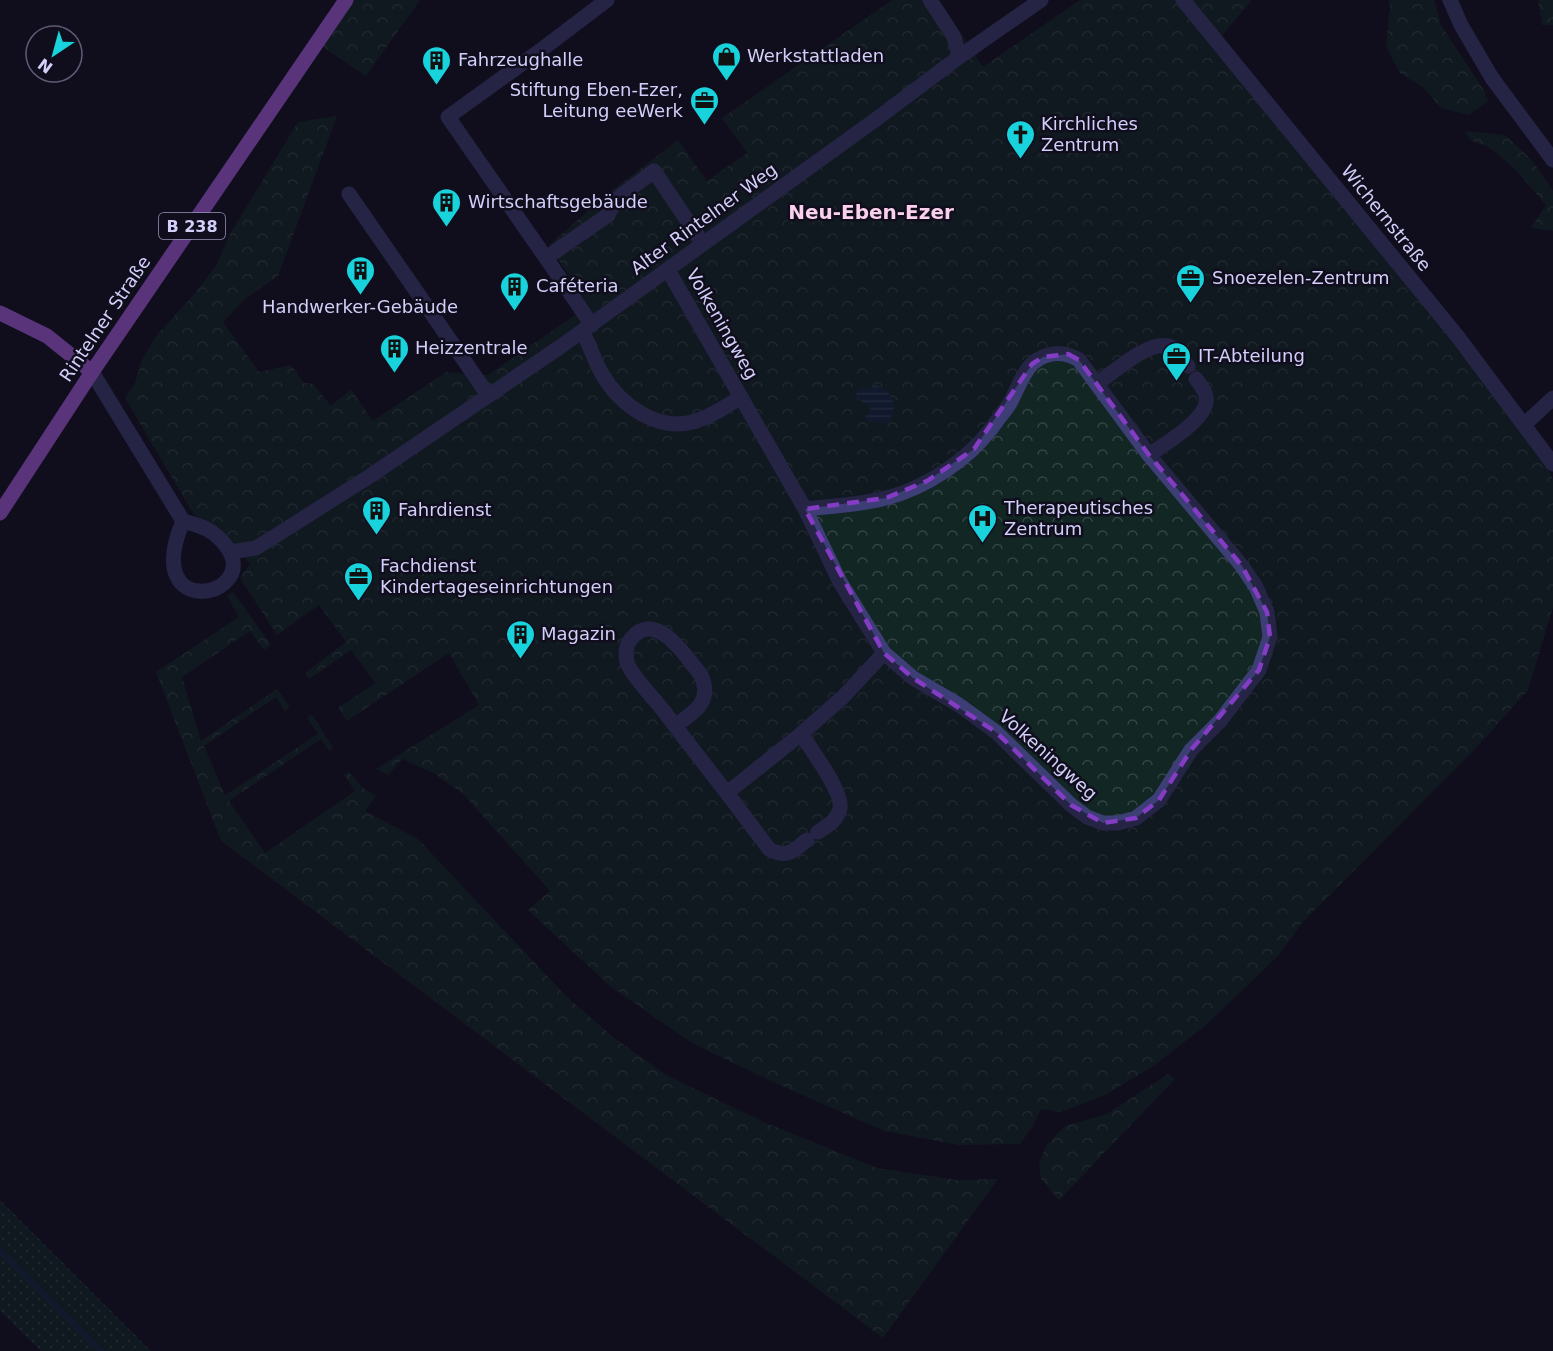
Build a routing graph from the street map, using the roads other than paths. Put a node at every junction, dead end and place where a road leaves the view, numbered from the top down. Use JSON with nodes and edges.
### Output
{"nodes":[{"id":1,"x":346,"y":0,"type":"edge"},
{"id":2,"x":607,"y":0,"type":"edge"},
{"id":3,"x":930,"y":0,"type":"edge"},
{"id":4,"x":1041,"y":0,"type":"edge"},
{"id":5,"x":1183,"y":0,"type":"edge"},
{"id":6,"x":1450,"y":0,"type":"edge"},
{"id":7,"x":959,"y":57,"type":"junction"},
{"id":8,"x":1553,"y":160,"type":"edge"},
{"id":9,"x":349,"y":194,"type":"dead end"},
{"id":10,"x":703,"y":244,"type":"junction"},
{"id":11,"x":546,"y":258,"type":"junction"},
{"id":12,"x":668,"y":270,"type":"junction"},
{"id":13,"x":0,"y":313,"type":"edge"},
{"id":14,"x":587,"y":328,"type":"junction"},
{"id":15,"x":1188,"y":366,"type":"dead end"},
{"id":16,"x":92,"y":372,"type":"junction"},
{"id":17,"x":1196,"y":379,"type":"dead end"},
{"id":18,"x":1097,"y":384,"type":"junction"},
{"id":19,"x":489,"y":395,"type":"junction"},
{"id":20,"x":741,"y":397,"type":"junction"},
{"id":21,"x":1553,"y":398,"type":"edge"},
{"id":22,"x":1525,"y":424,"type":"junction"},
{"id":23,"x":1149,"y":455,"type":"junction"},
{"id":24,"x":1553,"y":464,"type":"edge"},
{"id":25,"x":805,"y":509,"type":"junction"},
{"id":26,"x":0,"y":513,"type":"edge"},
{"id":27,"x":183,"y":521,"type":"junction"},
{"id":28,"x":231,"y":552,"type":"junction"},
{"id":29,"x":884,"y":653,"type":"junction"},
{"id":30,"x":675,"y":726,"type":"junction"},
{"id":31,"x":801,"y":734,"type":"junction"},
{"id":32,"x":727,"y":793,"type":"junction"}],
"edges":[{"from":1,"to":16,"type":"main road","name":"Rintelner Straße","number":"B 238"},
{"from":2,"to":11,"type":"street","name":"Volkeningweg"},
{"from":3,"to":7,"type":"street"},
{"from":4,"to":7,"type":"street","name":"Alter Rintelner Weg"},
{"from":5,"to":22,"type":"street","name":"Wichernstraße"},
{"from":6,"to":8,"type":"street"},
{"from":7,"to":10,"type":"street","name":"Alter Rintelner Weg"},
{"from":9,"to":19,"type":"street"},
{"from":10,"to":11,"type":"street"},
{"from":10,"to":12,"type":"street","name":"Alter Rintelner Weg"},
{"from":11,"to":14,"type":"street","name":"Volkeningweg"},
{"from":12,"to":14,"type":"street","name":"Alter Rintelner Weg"},
{"from":12,"to":20,"type":"street","name":"Volkeningweg"},
{"from":13,"to":16,"type":"main road"},
{"from":14,"to":19,"type":"street","name":"Alter Rintelner Weg"},
{"from":14,"to":20,"type":"street","name":"Volkeningweg"},
{"from":15,"to":18,"type":"street"},
{"from":16,"to":26,"type":"main road","name":"Rintelner Straße","number":"B 238"},
{"from":16,"to":27,"type":"street"},
{"from":17,"to":23,"type":"street"},
{"from":18,"to":23,"type":"street","name":"Volkeningweg"},
{"from":18,"to":25,"type":"street","name":"Volkeningweg"},
{"from":19,"to":28,"type":"street","name":"Alter Rintelner Weg"},
{"from":20,"to":25,"type":"street","name":"Volkeningweg"},
{"from":21,"to":22,"type":"street"},
{"from":22,"to":24,"type":"street","name":"Wichernstraße"},
{"from":23,"to":29,"type":"street","name":"Volkeningweg"},
{"from":25,"to":29,"type":"street","name":"Volkeningweg"},
{"from":27,"to":28,"type":"street"},
{"from":27,"to":28,"type":"street"},
{"from":29,"to":31,"type":"street"},
{"from":30,"to":30,"type":"street"},
{"from":30,"to":32,"type":"street"},
{"from":31,"to":32,"type":"street"},
{"from":31,"to":32,"type":"street"}]}
